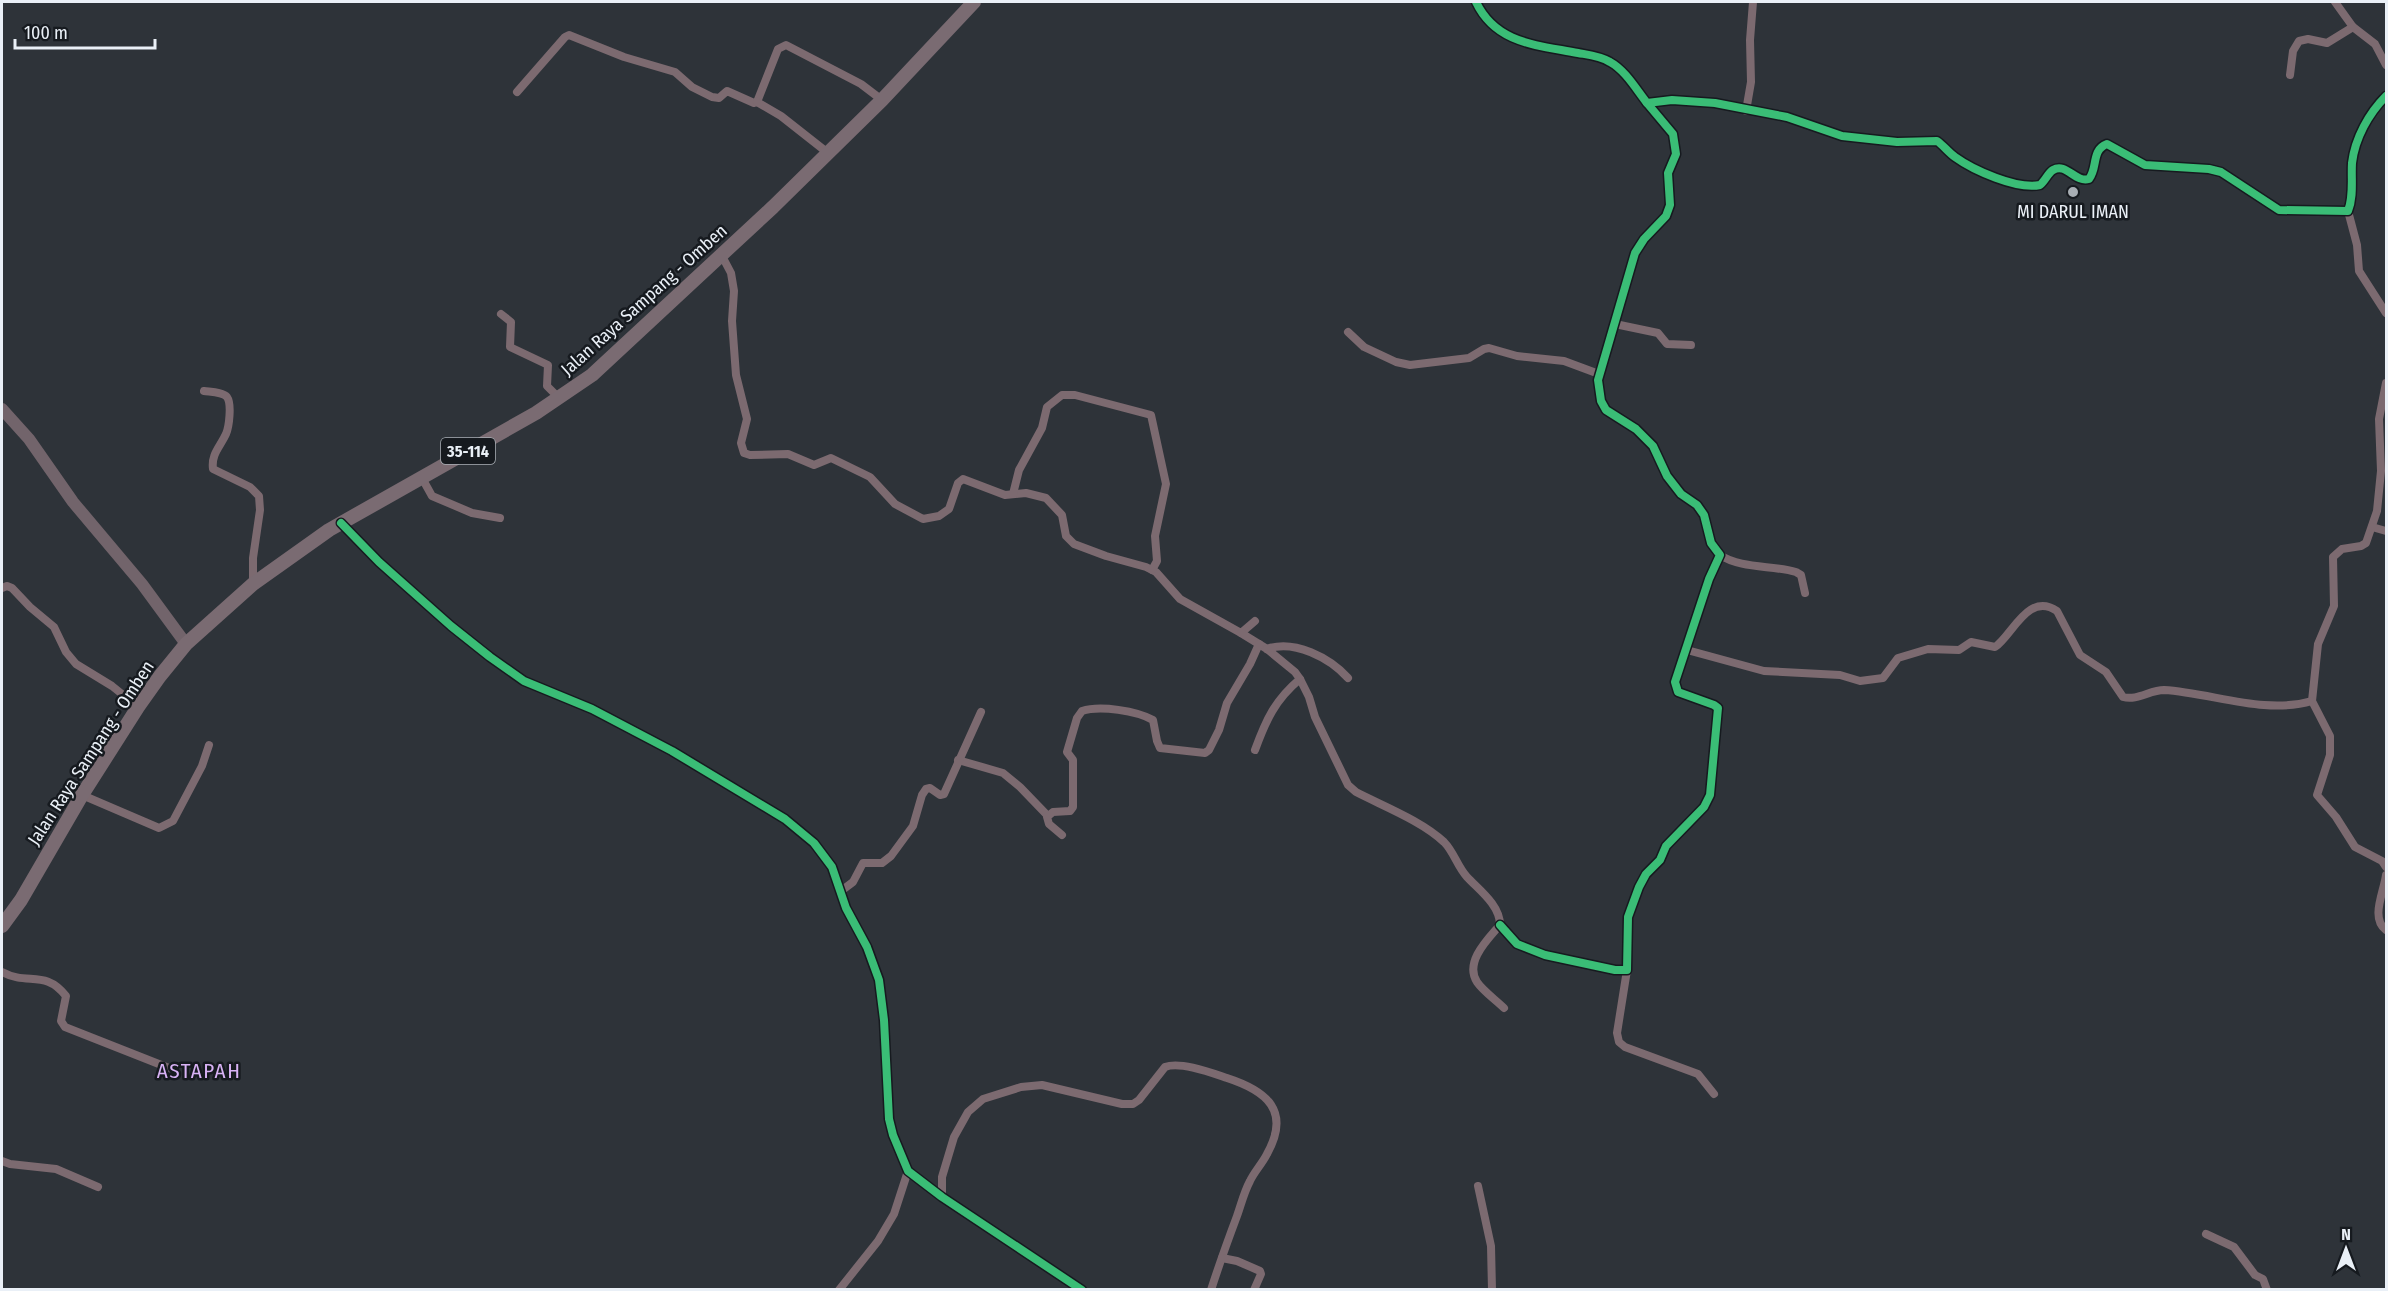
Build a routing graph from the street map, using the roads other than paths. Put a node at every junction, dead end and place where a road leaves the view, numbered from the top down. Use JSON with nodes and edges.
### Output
{"nodes":[{"id":1,"x":974,"y":2,"type":"edge"},
{"id":2,"x":1476,"y":2,"type":"edge"},
{"id":3,"x":1753,"y":2,"type":"edge"},
{"id":4,"x":2335,"y":2,"type":"edge"},
{"id":5,"x":2353,"y":27,"type":"junction"},
{"id":6,"x":2386,"y":65,"type":"edge"},
{"id":7,"x":2290,"y":75,"type":"dead end"},
{"id":8,"x":517,"y":92,"type":"dead end"},
{"id":9,"x":2386,"y":96,"type":"edge"},
{"id":10,"x":882,"y":100,"type":"junction"},
{"id":11,"x":757,"y":102,"type":"junction"},
{"id":12,"x":1647,"y":103,"type":"junction"},
{"id":13,"x":1746,"y":111,"type":"junction"},
{"id":14,"x":828,"y":153,"type":"junction"},
{"id":15,"x":2348,"y":211,"type":"junction"},
{"id":16,"x":722,"y":256,"type":"junction"},
{"id":17,"x":2386,"y":313,"type":"edge"},
{"id":18,"x":501,"y":314,"type":"dead end"},
{"id":19,"x":1615,"y":324,"type":"junction"},
{"id":20,"x":1347,"y":332,"type":"dead end"},
{"id":21,"x":1691,"y":345,"type":"dead end"},
{"id":22,"x":1599,"y":374,"type":"junction"},
{"id":23,"x":2386,"y":383,"type":"edge"},
{"id":24,"x":204,"y":391,"type":"dead end"},
{"id":25,"x":2385,"y":395,"type":"edge"},
{"id":26,"x":559,"y":398,"type":"junction"},
{"id":27,"x":2,"y":409,"type":"edge"},
{"id":28,"x":422,"y":478,"type":"junction"},
{"id":29,"x":1013,"y":494,"type":"junction"},
{"id":30,"x":500,"y":518,"type":"dead end"},
{"id":31,"x":341,"y":523,"type":"junction"},
{"id":32,"x":2372,"y":527,"type":"junction"},
{"id":33,"x":2386,"y":531,"type":"edge"},
{"id":34,"x":1720,"y":555,"type":"junction"},
{"id":35,"x":1152,"y":570,"type":"junction"},
{"id":36,"x":253,"y":584,"type":"junction"},
{"id":37,"x":2,"y":588,"type":"edge"},
{"id":38,"x":1805,"y":593,"type":"dead end"},
{"id":39,"x":1255,"y":621,"type":"dead end"},
{"id":40,"x":1241,"y":633,"type":"junction"},
{"id":41,"x":1259,"y":644,"type":"junction"},
{"id":42,"x":186,"y":645,"type":"junction"},
{"id":43,"x":1267,"y":649,"type":"junction"},
{"id":44,"x":1687,"y":650,"type":"junction"},
{"id":45,"x":1347,"y":678,"type":"dead end"},
{"id":46,"x":1300,"y":679,"type":"junction"},
{"id":47,"x":2312,"y":700,"type":"junction"},
{"id":48,"x":138,"y":707,"type":"junction"},
{"id":49,"x":981,"y":712,"type":"dead end"},
{"id":50,"x":209,"y":745,"type":"dead end"},
{"id":51,"x":1255,"y":750,"type":"dead end"},
{"id":52,"x":958,"y":760,"type":"junction"},
{"id":53,"x":82,"y":795,"type":"junction"},
{"id":54,"x":1047,"y":815,"type":"junction"},
{"id":55,"x":1062,"y":835,"type":"dead end"},
{"id":56,"x":2386,"y":867,"type":"edge"},
{"id":57,"x":2386,"y":875,"type":"edge"},
{"id":58,"x":841,"y":891,"type":"junction"},
{"id":59,"x":1500,"y":925,"type":"junction"},
{"id":60,"x":2,"y":926,"type":"edge"},
{"id":61,"x":2386,"y":930,"type":"edge"},
{"id":62,"x":1627,"y":970,"type":"junction"},
{"id":63,"x":2,"y":972,"type":"edge"},
{"id":64,"x":1504,"y":1008,"type":"dead end"},
{"id":65,"x":169,"y":1068,"type":"dead end"},
{"id":66,"x":1714,"y":1094,"type":"dead end"},
{"id":67,"x":2,"y":1161,"type":"edge"},
{"id":68,"x":908,"y":1171,"type":"junction"},
{"id":69,"x":1478,"y":1186,"type":"dead end"},
{"id":70,"x":98,"y":1187,"type":"dead end"},
{"id":71,"x":942,"y":1197,"type":"junction"},
{"id":72,"x":2206,"y":1234,"type":"dead end"},
{"id":73,"x":1222,"y":1258,"type":"junction"},
{"id":74,"x":838,"y":1290,"type":"edge"},
{"id":75,"x":1082,"y":1290,"type":"edge"},
{"id":76,"x":1211,"y":1290,"type":"edge"},
{"id":77,"x":1254,"y":1290,"type":"edge"},
{"id":78,"x":1492,"y":1290,"type":"edge"},
{"id":79,"x":2267,"y":1290,"type":"edge"}],
"edges":[{"from":1,"to":10,"type":"main road","name":"Jalan Raya Sampang - Omben","number":"35-114"},
{"from":2,"to":12,"type":"street"},
{"from":3,"to":13,"type":"street"},
{"from":4,"to":5,"type":"street"},
{"from":5,"to":6,"type":"street"},
{"from":5,"to":7,"type":"street"},
{"from":8,"to":11,"type":"street"},
{"from":9,"to":15,"type":"street"},
{"from":10,"to":11,"type":"street"},
{"from":10,"to":14,"type":"main road","name":"Jalan Raya Sampang - Omben","number":"35-114"},
{"from":11,"to":14,"type":"street"},
{"from":12,"to":13,"type":"street"},
{"from":12,"to":19,"type":"street"},
{"from":13,"to":15,"type":"street"},
{"from":14,"to":16,"type":"main road","name":"Jalan Raya Sampang - Omben","number":"35-114"},
{"from":15,"to":17,"type":"street"},
{"from":16,"to":26,"type":"main road","name":"Jalan Raya Sampang - Omben","number":"35-114"},
{"from":16,"to":29,"type":"street"},
{"from":18,"to":26,"type":"street"},
{"from":19,"to":21,"type":"street"},
{"from":19,"to":22,"type":"street"},
{"from":20,"to":22,"type":"street"},
{"from":22,"to":34,"type":"street"},
{"from":23,"to":25,"type":"street"},
{"from":24,"to":36,"type":"street"},
{"from":25,"to":32,"type":"street"},
{"from":26,"to":28,"type":"main road","name":"Jalan Raya Sampang - Omben","number":"35-114"},
{"from":27,"to":42,"type":"street"},
{"from":28,"to":30,"type":"street"},
{"from":28,"to":31,"type":"main road","name":"Jalan Raya Sampang - Omben","number":"35-114"},
{"from":29,"to":35,"type":"street"},
{"from":29,"to":35,"type":"street"},
{"from":31,"to":36,"type":"main road","name":"Jalan Raya Sampang - Omben","number":"35-114"},
{"from":31,"to":58,"type":"street"},
{"from":32,"to":33,"type":"street"},
{"from":32,"to":47,"type":"street"},
{"from":34,"to":38,"type":"street"},
{"from":34,"to":44,"type":"street"},
{"from":35,"to":40,"type":"street"},
{"from":36,"to":42,"type":"main road","name":"Jalan Raya Sampang - Omben","number":"35-114"},
{"from":37,"to":48,"type":"street"},
{"from":39,"to":40,"type":"street"},
{"from":40,"to":41,"type":"street"},
{"from":41,"to":43,"type":"street"},
{"from":41,"to":54,"type":"street"},
{"from":42,"to":48,"type":"main road","name":"Jalan Raya Sampang - Omben","number":"35-114"},
{"from":43,"to":45,"type":"street"},
{"from":43,"to":46,"type":"street"},
{"from":44,"to":47,"type":"street"},
{"from":44,"to":62,"type":"street"},
{"from":46,"to":51,"type":"street"},
{"from":46,"to":59,"type":"street"},
{"from":47,"to":56,"type":"street"},
{"from":48,"to":53,"type":"main road","name":"Jalan Raya Sampang - Omben","number":"35-114"},
{"from":49,"to":52,"type":"street"},
{"from":50,"to":53,"type":"street"},
{"from":52,"to":54,"type":"street"},
{"from":52,"to":58,"type":"street"},
{"from":53,"to":60,"type":"main road","name":"Jalan Raya Sampang - Omben","number":"35-114"},
{"from":54,"to":55,"type":"street"},
{"from":57,"to":61,"type":"street"},
{"from":58,"to":68,"type":"street"},
{"from":59,"to":62,"type":"street"},
{"from":59,"to":64,"type":"street"},
{"from":62,"to":66,"type":"street"},
{"from":63,"to":65,"type":"street"},
{"from":67,"to":70,"type":"street"},
{"from":68,"to":71,"type":"street"},
{"from":68,"to":74,"type":"street"},
{"from":69,"to":78,"type":"street"},
{"from":71,"to":73,"type":"street"},
{"from":71,"to":75,"type":"street"},
{"from":72,"to":79,"type":"street"},
{"from":73,"to":76,"type":"street"},
{"from":73,"to":77,"type":"street"}]}
